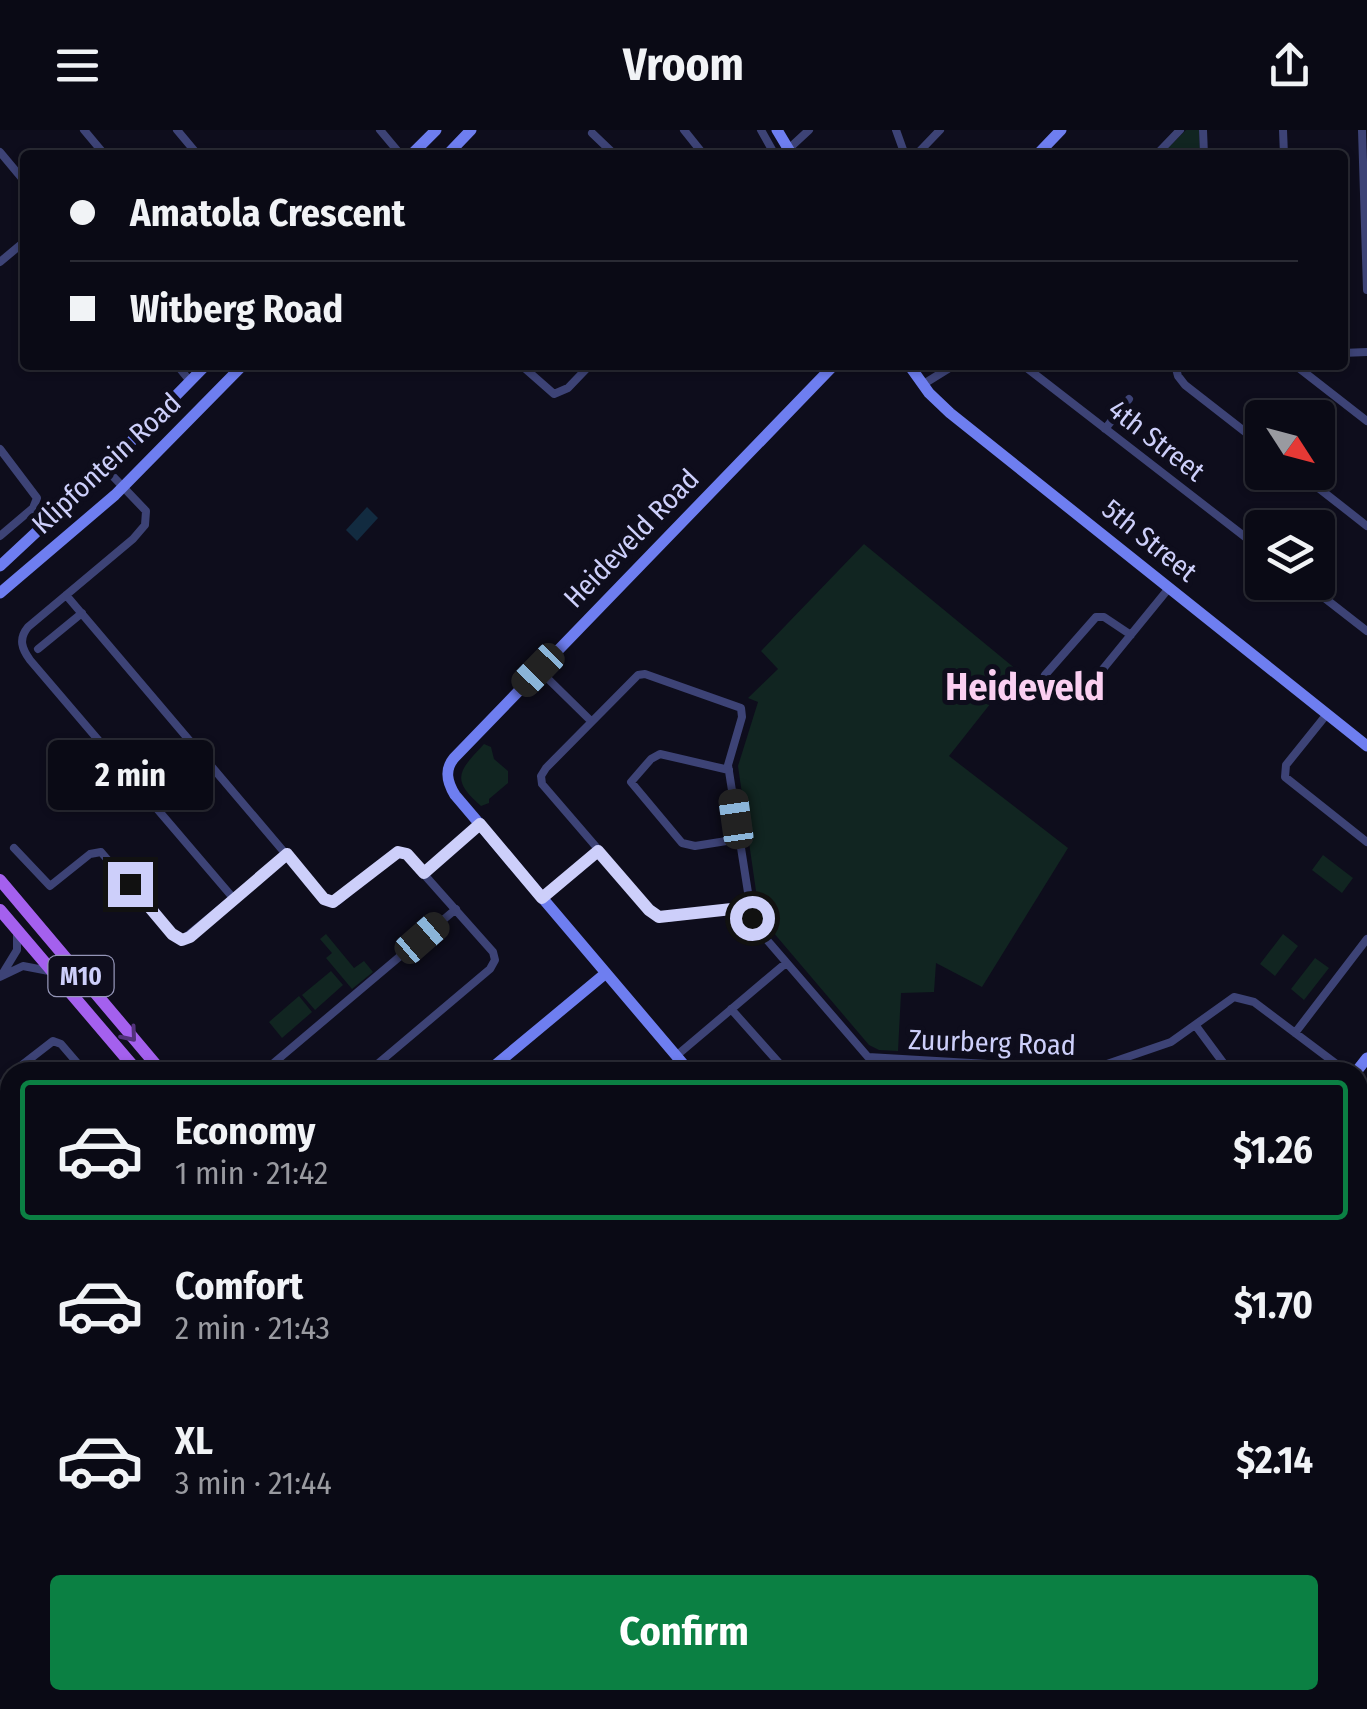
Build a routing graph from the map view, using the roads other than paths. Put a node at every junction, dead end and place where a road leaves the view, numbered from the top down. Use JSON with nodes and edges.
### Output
{"nodes":[{"id":1,"x":84,"y":130,"type":"edge"},
{"id":2,"x":177,"y":130,"type":"edge"},
{"id":3,"x":380,"y":130,"type":"edge"},
{"id":4,"x":436,"y":130,"type":"edge"},
{"id":5,"x":472,"y":130,"type":"edge"},
{"id":6,"x":684,"y":130,"type":"edge"},
{"id":7,"x":761,"y":130,"type":"edge"},
{"id":8,"x":809,"y":130,"type":"edge"},
{"id":9,"x":940,"y":130,"type":"edge"},
{"id":10,"x":1061,"y":130,"type":"edge"},
{"id":11,"x":1180,"y":130,"type":"edge"},
{"id":12,"x":1362,"y":130,"type":"edge"},
{"id":13,"x":592,"y":132,"type":"dead end"},
{"id":14,"x":1047,"y":145,"type":"junction"},
{"id":15,"x":101,"y":150,"type":"edge"},
{"id":16,"x":194,"y":150,"type":"edge"},
{"id":17,"x":397,"y":150,"type":"edge"},
{"id":18,"x":416,"y":150,"type":"edge"},
{"id":19,"x":452,"y":150,"type":"edge"},
{"id":20,"x":607,"y":150,"type":"edge"},
{"id":21,"x":700,"y":150,"type":"edge"},
{"id":22,"x":781,"y":150,"type":"edge"},
{"id":23,"x":789,"y":150,"type":"edge"},
{"id":24,"x":921,"y":150,"type":"edge"},
{"id":25,"x":1042,"y":150,"type":"edge"},
{"id":26,"x":1052,"y":150,"type":"edge"},
{"id":27,"x":1161,"y":150,"type":"edge"},
{"id":28,"x":0,"y":152,"type":"edge"},
{"id":29,"x":20,"y":176,"type":"edge"},
{"id":30,"x":20,"y":245,"type":"edge"},
{"id":31,"x":0,"y":262,"type":"edge"},
{"id":32,"x":1367,"y":290,"type":"edge"},
{"id":33,"x":181,"y":370,"type":"edge"},
{"id":34,"x":201,"y":370,"type":"edge"},
{"id":35,"x":238,"y":370,"type":"edge"},
{"id":36,"x":528,"y":370,"type":"edge"},
{"id":37,"x":585,"y":370,"type":"edge"},
{"id":38,"x":829,"y":370,"type":"edge"},
{"id":39,"x":913,"y":370,"type":"edge"},
{"id":40,"x":946,"y":370,"type":"edge"},
{"id":41,"x":1029,"y":370,"type":"edge"},
{"id":42,"x":1176,"y":370,"type":"edge"},
{"id":43,"x":1302,"y":370,"type":"edge"},
{"id":44,"x":190,"y":381,"type":"junction"},
{"id":45,"x":922,"y":385,"type":"junction"},
{"id":46,"x":1129,"y":399,"type":"dead end"},
{"id":47,"x":1367,"y":421,"type":"edge"},
{"id":48,"x":1106,"y":429,"type":"junction"},
{"id":49,"x":1245,"y":432,"type":"edge"},
{"id":50,"x":0,"y":450,"type":"edge"},
{"id":51,"x":105,"y":468,"type":"junction"},
{"id":52,"x":123,"y":487,"type":"junction"},
{"id":53,"x":1321,"y":490,"type":"edge"},
{"id":54,"x":1367,"y":526,"type":"edge"},
{"id":55,"x":0,"y":536,"type":"edge"},
{"id":56,"x":1245,"y":537,"type":"edge"},
{"id":57,"x":0,"y":566,"type":"edge"},
{"id":58,"x":1169,"y":588,"type":"junction"},
{"id":59,"x":0,"y":594,"type":"edge"},
{"id":60,"x":66,"y":595,"type":"junction"},
{"id":61,"x":1327,"y":600,"type":"edge"},
{"id":62,"x":82,"y":613,"type":"junction"},
{"id":63,"x":1367,"y":631,"type":"edge"},
{"id":64,"x":1131,"y":635,"type":"junction"},
{"id":65,"x":38,"y":649,"type":"dead end"},
{"id":66,"x":538,"y":670,"type":"junction"},
{"id":67,"x":1045,"y":675,"type":"dead end"},
{"id":68,"x":1085,"y":691,"type":"dead end"},
{"id":69,"x":1326,"y":714,"type":"junction"},
{"id":70,"x":591,"y":721,"type":"junction"},
{"id":71,"x":1367,"y":746,"type":"edge"},
{"id":72,"x":729,"y":770,"type":"junction"},
{"id":73,"x":480,"y":824,"type":"junction"},
{"id":74,"x":739,"y":840,"type":"junction"},
{"id":75,"x":1367,"y":842,"type":"edge"},
{"id":76,"x":14,"y":848,"type":"dead end"},
{"id":77,"x":598,"y":851,"type":"junction"},
{"id":78,"x":287,"y":854,"type":"junction"},
{"id":79,"x":424,"y":873,"type":"junction"},
{"id":80,"x":0,"y":880,"type":"edge"},
{"id":81,"x":542,"y":898,"type":"junction"},
{"id":82,"x":234,"y":899,"type":"junction"},
{"id":83,"x":750,"y":907,"type":"junction"},
{"id":84,"x":456,"y":909,"type":"junction"},
{"id":85,"x":0,"y":910,"type":"edge"},
{"id":86,"x":17,"y":930,"type":"junction"},
{"id":87,"x":1367,"y":939,"type":"edge"},
{"id":88,"x":786,"y":962,"type":"junction"},
{"id":89,"x":54,"y":973,"type":"junction"},
{"id":90,"x":606,"y":973,"type":"junction"},
{"id":91,"x":0,"y":977,"type":"edge"},
{"id":92,"x":731,"y":1009,"type":"junction"},
{"id":93,"x":1196,"y":1026,"type":"junction"},
{"id":94,"x":1295,"y":1033,"type":"junction"},
{"id":95,"x":676,"y":1056,"type":"junction"},
{"id":96,"x":27,"y":1062,"type":"edge"},
{"id":97,"x":76,"y":1062,"type":"edge"},
{"id":98,"x":130,"y":1062,"type":"edge"},
{"id":99,"x":154,"y":1062,"type":"edge"},
{"id":100,"x":275,"y":1062,"type":"edge"},
{"id":101,"x":380,"y":1062,"type":"edge"},
{"id":102,"x":499,"y":1062,"type":"edge"},
{"id":103,"x":681,"y":1062,"type":"edge"},
{"id":104,"x":777,"y":1062,"type":"edge"},
{"id":105,"x":907,"y":1062,"type":"edge"},
{"id":106,"x":1119,"y":1062,"type":"edge"},
{"id":107,"x":1223,"y":1062,"type":"edge"},
{"id":108,"x":1334,"y":1062,"type":"edge"}],
"edges":[{"from":1,"to":15,"type":"street"},
{"from":2,"to":16,"type":"street"},
{"from":3,"to":17,"type":"street"},
{"from":4,"to":18,"type":"street"},
{"from":5,"to":19,"type":"street"},
{"from":6,"to":21,"type":"street"},
{"from":7,"to":22,"type":"street"},
{"from":8,"to":23,"type":"street"},
{"from":9,"to":24,"type":"street"},
{"from":10,"to":14,"type":"street"},
{"from":11,"to":27,"type":"street"},
{"from":12,"to":32,"type":"street"},
{"from":13,"to":20,"type":"street"},
{"from":14,"to":25,"type":"street"},
{"from":14,"to":26,"type":"street"},
{"from":28,"to":29,"type":"street"},
{"from":30,"to":31,"type":"street"},
{"from":33,"to":44,"type":"street"},
{"from":34,"to":44,"type":"street","name":"Klipfontein Road"},
{"from":35,"to":52,"type":"street","name":"Klipfontein Road"},
{"from":36,"to":37,"type":"street"},
{"from":38,"to":66,"type":"street","name":"Heideveld Road"},
{"from":39,"to":45,"type":"street","name":"5th Street"},
{"from":40,"to":45,"type":"street"},
{"from":41,"to":48,"type":"street","name":"4th Street"},
{"from":42,"to":49,"type":"street"},
{"from":43,"to":47,"type":"street"},
{"from":44,"to":51,"type":"street","name":"Klipfontein Road"},
{"from":45,"to":58,"type":"street","name":"5th Street"},
{"from":46,"to":48,"type":"street"},
{"from":48,"to":56,"type":"street","name":"4th Street"},
{"from":50,"to":55,"type":"street"},
{"from":51,"to":52,"type":"street"},
{"from":51,"to":57,"type":"street","name":"Klipfontein Road"},
{"from":52,"to":59,"type":"street","name":"Klipfontein Road"},
{"from":52,"to":60,"type":"street"},
{"from":53,"to":54,"type":"street"},
{"from":58,"to":64,"type":"street"},
{"from":58,"to":69,"type":"street","name":"5th Street"},
{"from":60,"to":62,"type":"street"},
{"from":60,"to":82,"type":"street"},
{"from":61,"to":63,"type":"street"},
{"from":62,"to":65,"type":"street"},
{"from":62,"to":78,"type":"street"},
{"from":64,"to":67,"type":"street"},
{"from":64,"to":68,"type":"street"},
{"from":66,"to":70,"type":"street"},
{"from":66,"to":73,"type":"street","name":"Heideveld Road"},
{"from":69,"to":71,"type":"street","name":"5th Street"},
{"from":69,"to":75,"type":"street"},
{"from":70,"to":72,"type":"street","name":"Zuurberg Road"},
{"from":70,"to":77,"type":"street"},
{"from":72,"to":74,"type":"street","name":"Zuurberg Road"},
{"from":72,"to":74,"type":"street"},
{"from":73,"to":79,"type":"street"},
{"from":73,"to":81,"type":"street","name":"Heideveld Road"},
{"from":74,"to":83,"type":"street","name":"Zuurberg Road"},
{"from":76,"to":82,"type":"street"},
{"from":77,"to":81,"type":"street"},
{"from":77,"to":83,"type":"street"},
{"from":78,"to":79,"type":"street"},
{"from":78,"to":82,"type":"street"},
{"from":79,"to":84,"type":"street"},
{"from":80,"to":99,"type":"main road","number":"M10","one_way":true},
{"from":81,"to":90,"type":"street","name":"Heideveld Road"},
{"from":83,"to":88,"type":"street","name":"Zuurberg Road"},
{"from":84,"to":100,"type":"street"},
{"from":84,"to":101,"type":"street"},
{"from":85,"to":86,"type":"main road","number":"M10"},
{"from":86,"to":89,"type":"main road","number":"M10"},
{"from":86,"to":91,"type":"street"},
{"from":87,"to":94,"type":"street"},
{"from":88,"to":92,"type":"street"},
{"from":88,"to":105,"type":"street","name":"Zuurberg Road"},
{"from":89,"to":91,"type":"street"},
{"from":89,"to":98,"type":"main road","number":"M10"},
{"from":90,"to":95,"type":"street","name":"Heideveld Road"},
{"from":90,"to":102,"type":"street"},
{"from":92,"to":95,"type":"street"},
{"from":92,"to":104,"type":"street"},
{"from":93,"to":94,"type":"street","name":"Zuurberg Road"},
{"from":93,"to":106,"type":"street","name":"Zuurberg Road"},
{"from":93,"to":107,"type":"street"},
{"from":94,"to":108,"type":"street","name":"Zuurberg Road"},
{"from":95,"to":103,"type":"street","name":"Heideveld Road"},
{"from":96,"to":97,"type":"street"}]}
